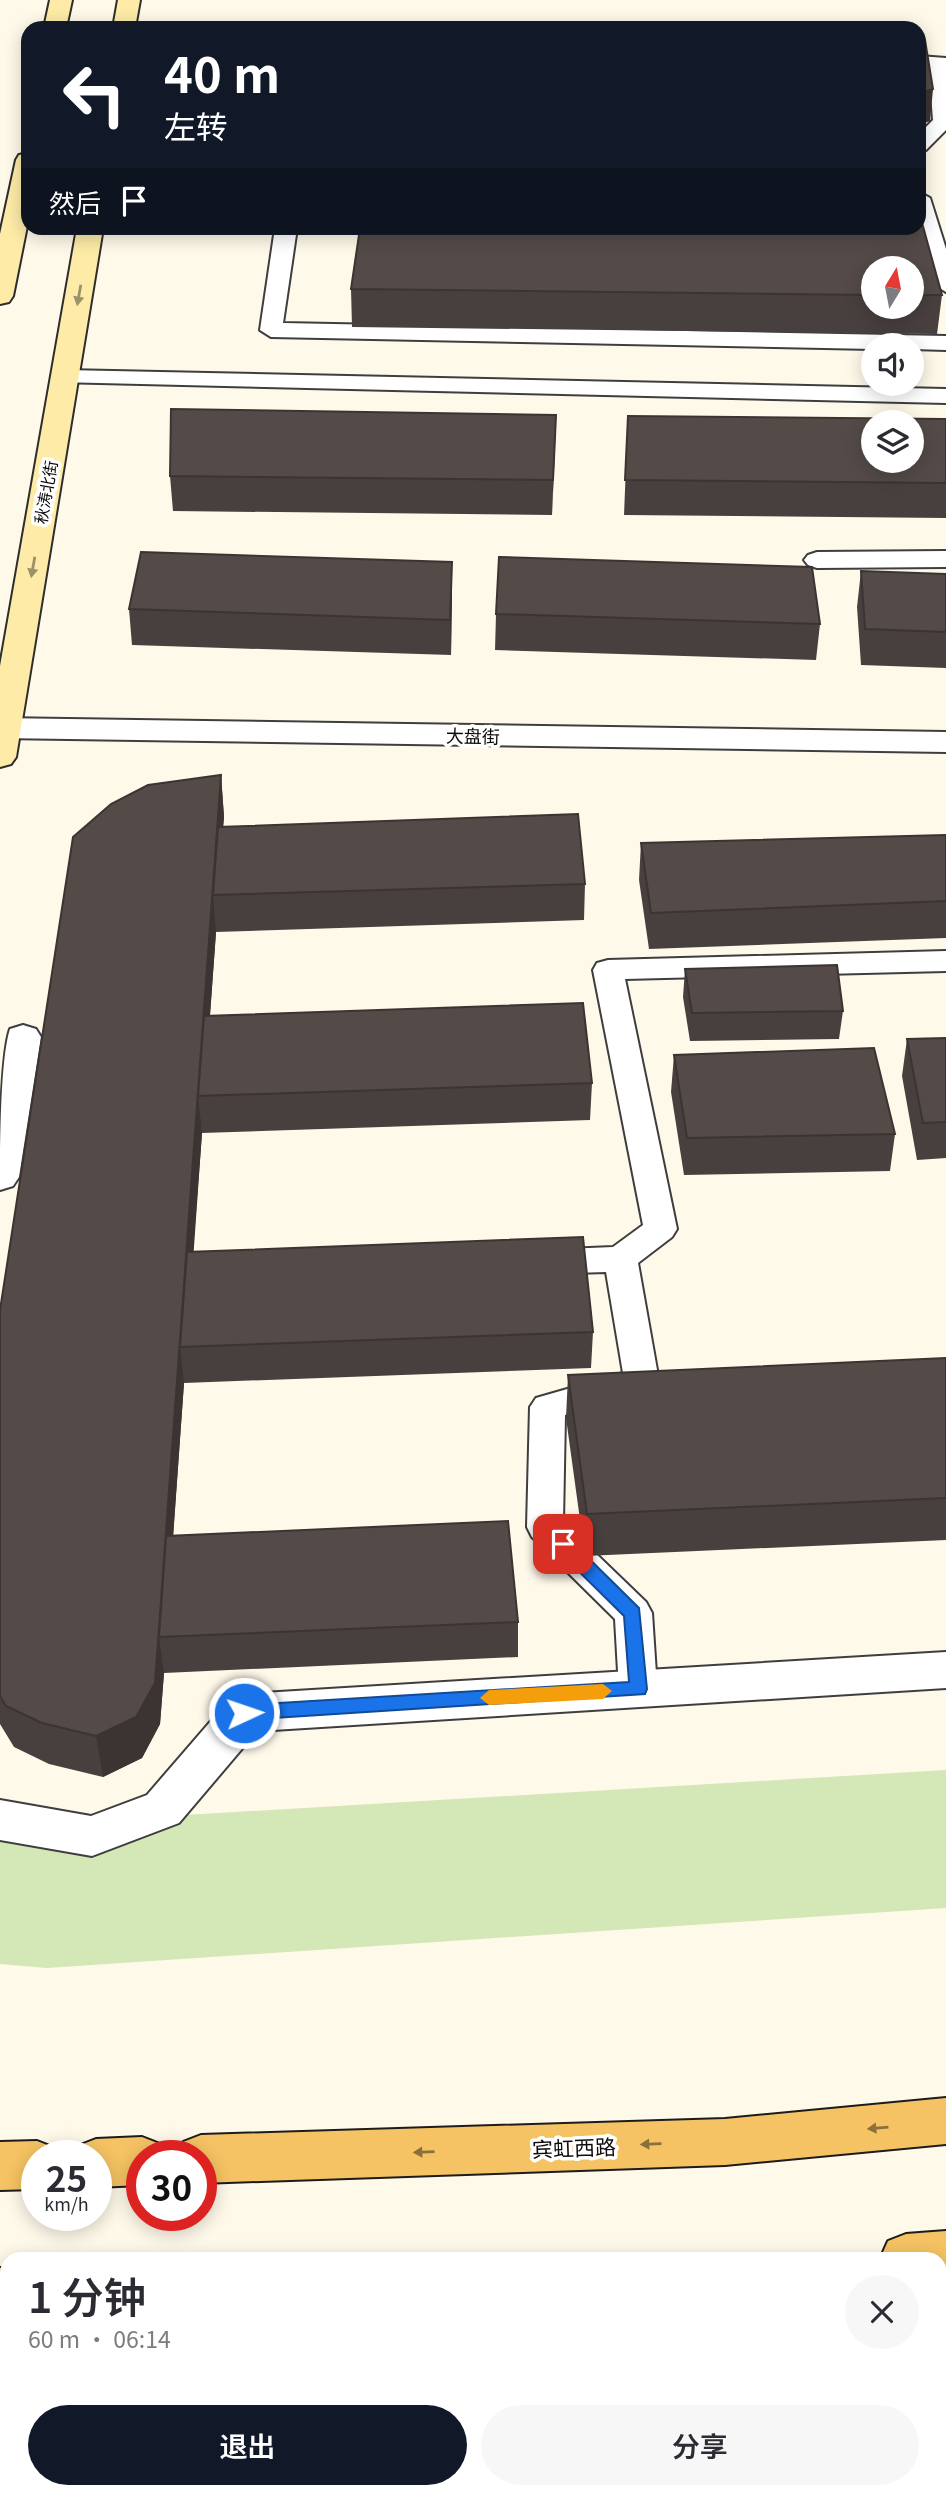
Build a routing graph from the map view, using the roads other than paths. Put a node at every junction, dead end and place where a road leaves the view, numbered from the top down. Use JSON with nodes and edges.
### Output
{"nodes":[{"id":1,"x":61,"y":0,"type":"edge"},
{"id":2,"x":129,"y":0,"type":"edge"},
{"id":3,"x":56,"y":21,"type":"edge"},
{"id":4,"x":125,"y":21,"type":"edge"},
{"id":5,"x":926,"y":62,"type":"edge"},
{"id":6,"x":926,"y":139,"type":"edge"},
{"id":7,"x":21,"y":194,"type":"edge"},
{"id":8,"x":926,"y":221,"type":"edge"},
{"id":9,"x":89,"y":235,"type":"edge"},
{"id":10,"x":285,"y":235,"type":"edge"},
{"id":11,"x":946,"y":285,"type":"edge"},
{"id":12,"x":0,"y":296,"type":"edge"},
{"id":13,"x":946,"y":343,"type":"edge"},
{"id":14,"x":65,"y":377,"type":"junction"},
{"id":15,"x":946,"y":396,"type":"edge"},
{"id":16,"x":817,"y":559,"type":"dead end"},
{"id":17,"x":946,"y":559,"type":"edge"},
{"id":18,"x":2,"y":738,"type":"edge"},
{"id":19,"x":946,"y":742,"type":"edge"},
{"id":20,"x":946,"y":961,"type":"edge"},
{"id":21,"x":23,"y":1037,"type":"dead end"},
{"id":22,"x":0,"y":1177,"type":"edge"},
{"id":23,"x":621,"y":1259,"type":"junction"},
{"id":24,"x":511,"y":1263,"type":"edge"},
{"id":25,"x":946,"y":1670,"type":"edge"},
{"id":26,"x":638,"y":1689,"type":"junction"},
{"id":27,"x":0,"y":1820,"type":"edge"},
{"id":28,"x":946,"y":2121,"type":"edge"},
{"id":29,"x":217,"y":2158,"type":"edge"},
{"id":30,"x":21,"y":2165,"type":"edge"},
{"id":31,"x":0,"y":2166,"type":"edge"}],
"edges":[{"from":1,"to":3,"type":"main road"},
{"from":2,"to":4,"type":"main road"},
{"from":5,"to":6,"type":"lane"},
{"from":7,"to":12,"type":"main road"},
{"from":8,"to":11,"type":"lane"},
{"from":9,"to":14,"type":"main road","name":"秋涛北街","one_way":true},
{"from":10,"to":13,"type":"lane"},
{"from":14,"to":15,"type":"lane"},
{"from":14,"to":18,"type":"main road","name":"秋涛北街","one_way":true},
{"from":16,"to":17,"type":"lane"},
{"from":18,"to":19,"type":"street","name":"大盘街"},
{"from":20,"to":23,"type":"lane"},
{"from":21,"to":22,"type":"street"},
{"from":23,"to":24,"type":"lane"},
{"from":23,"to":26,"type":"lane"},
{"from":25,"to":26,"type":"street"},
{"from":26,"to":27,"type":"street"},
{"from":28,"to":29,"type":"main road","name":"宾虹西路","one_way":true},
{"from":30,"to":31,"type":"main road"}]}
